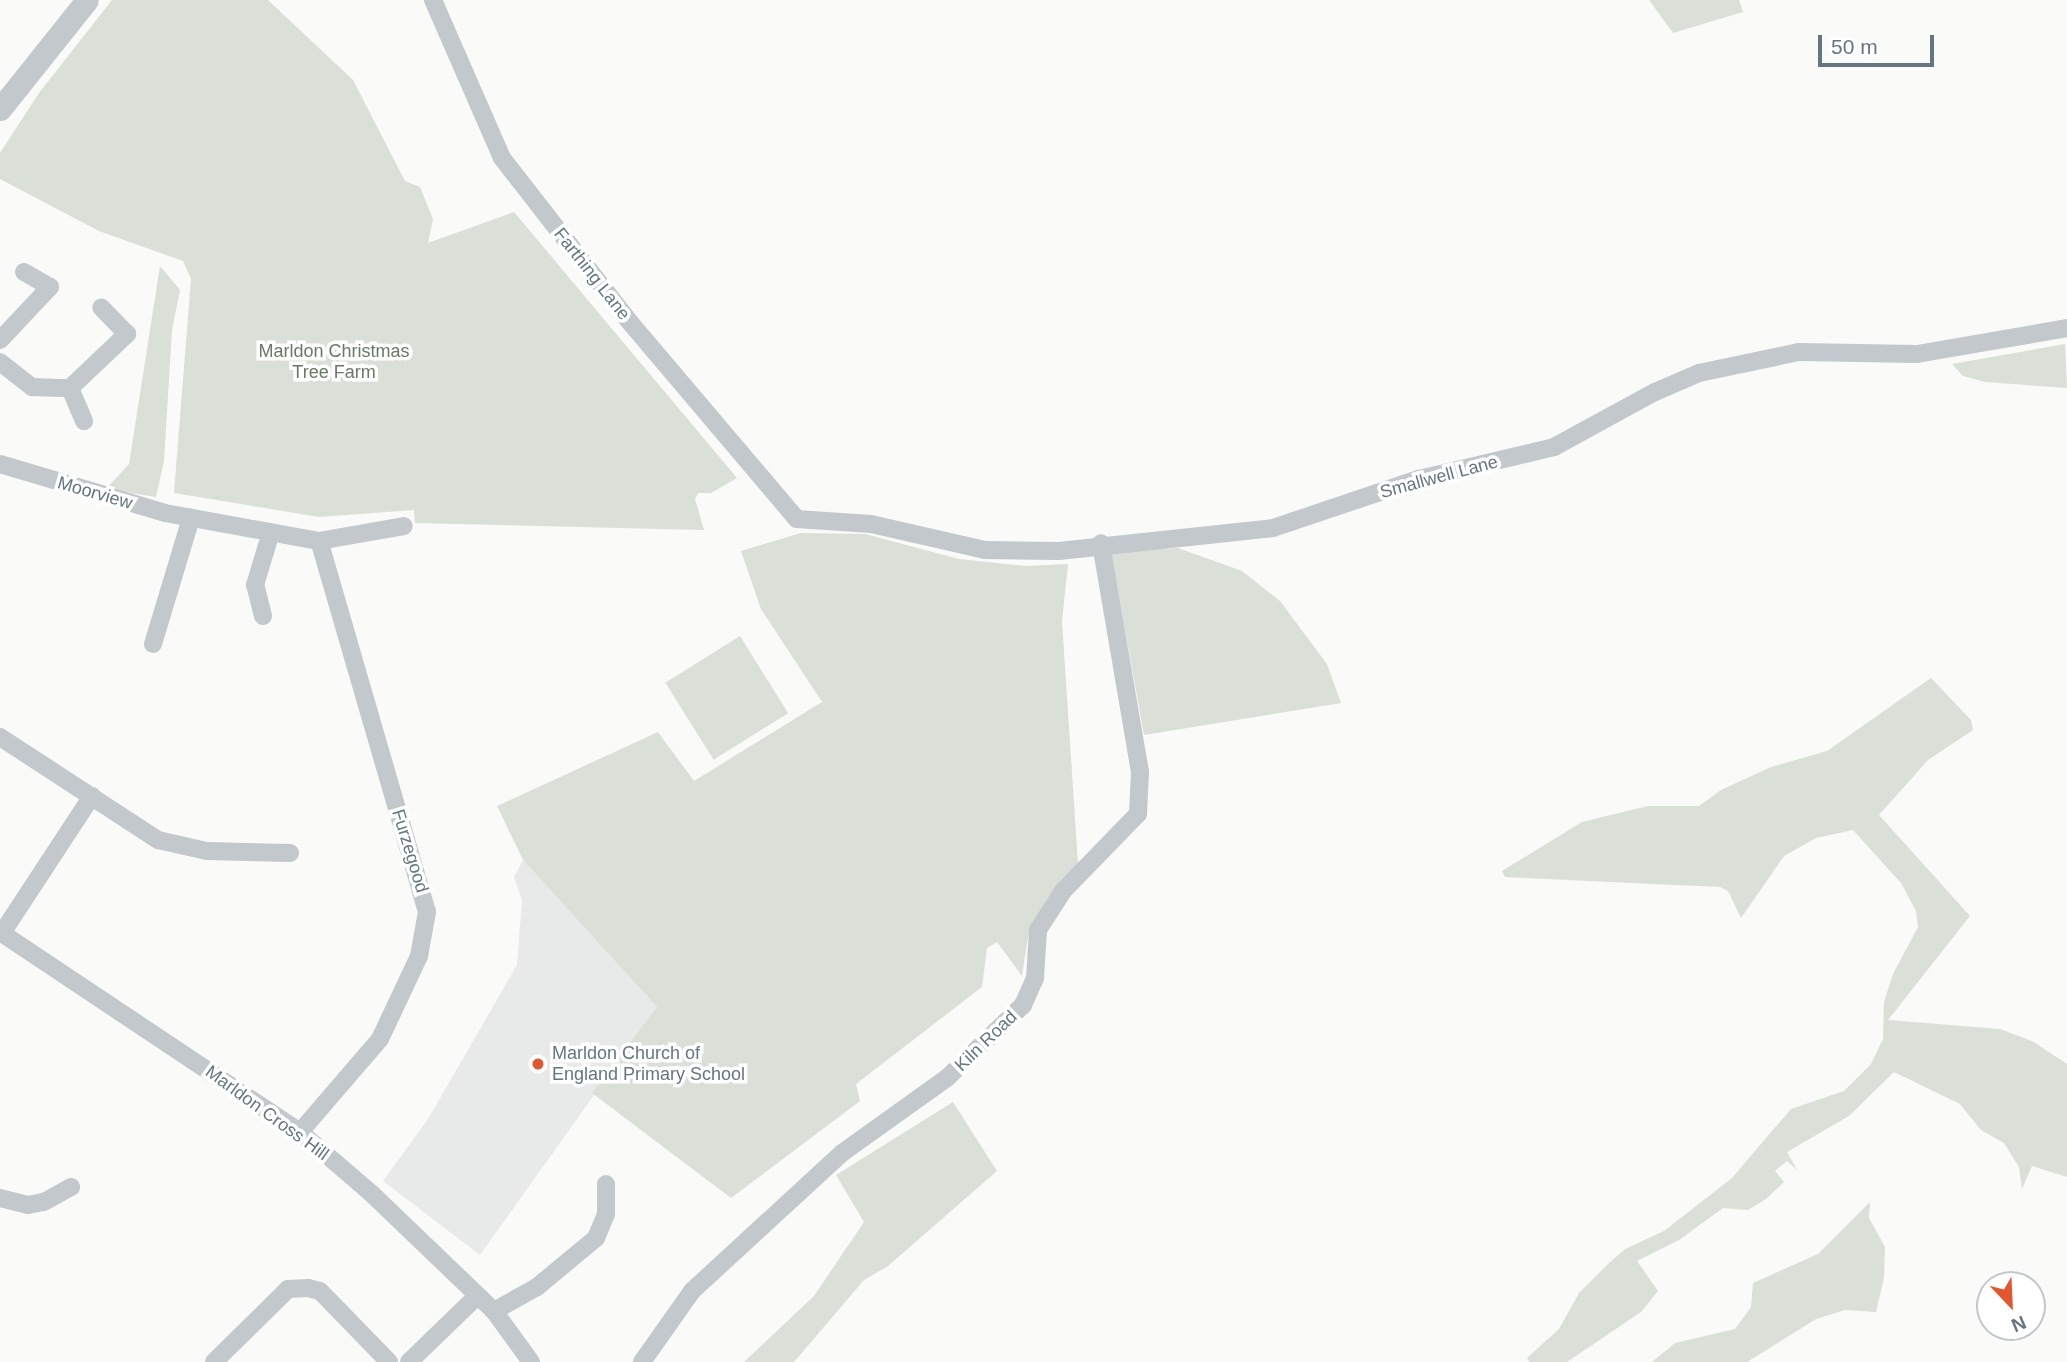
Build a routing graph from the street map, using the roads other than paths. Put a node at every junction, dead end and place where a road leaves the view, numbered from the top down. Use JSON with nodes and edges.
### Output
{"nodes":[{"id":1,"x":87,"y":0,"type":"edge"},
{"id":2,"x":433,"y":0,"type":"edge"},
{"id":3,"x":0,"y":109,"type":"edge"},
{"id":4,"x":24,"y":272,"type":"dead end"},
{"id":5,"x":101,"y":307,"type":"dead end"},
{"id":6,"x":2067,"y":328,"type":"edge"},
{"id":7,"x":0,"y":340,"type":"edge"},
{"id":8,"x":0,"y":362,"type":"edge"},
{"id":9,"x":70,"y":388,"type":"junction"},
{"id":10,"x":84,"y":421,"type":"dead end"},
{"id":11,"x":0,"y":464,"type":"edge"},
{"id":12,"x":191,"y":518,"type":"junction"},
{"id":13,"x":797,"y":519,"type":"joint"},
{"id":14,"x":404,"y":526,"type":"dead end"},
{"id":15,"x":271,"y":533,"type":"junction"},
{"id":16,"x":319,"y":541,"type":"junction"},
{"id":17,"x":1101,"y":543,"type":"junction"},
{"id":18,"x":263,"y":616,"type":"dead end"},
{"id":19,"x":153,"y":644,"type":"dead end"},
{"id":20,"x":0,"y":737,"type":"edge"},
{"id":21,"x":92,"y":796,"type":"junction"},
{"id":22,"x":290,"y":853,"type":"dead end"},
{"id":23,"x":1,"y":932,"type":"edge"},
{"id":24,"x":300,"y":1132,"type":"junction"},
{"id":25,"x":606,"y":1184,"type":"dead end"},
{"id":26,"x":71,"y":1187,"type":"dead end"},
{"id":27,"x":0,"y":1198,"type":"edge"},
{"id":28,"x":477,"y":1297,"type":"junction"},
{"id":29,"x":494,"y":1311,"type":"junction"},
{"id":30,"x":214,"y":1362,"type":"edge"},
{"id":31,"x":389,"y":1362,"type":"edge"},
{"id":32,"x":409,"y":1362,"type":"edge"},
{"id":33,"x":531,"y":1362,"type":"edge"},
{"id":34,"x":642,"y":1362,"type":"edge"}],
"edges":[{"from":1,"to":3,"type":"street"},
{"from":2,"to":13,"type":"street","name":"Farthing Lane"},
{"from":4,"to":7,"type":"street"},
{"from":5,"to":9,"type":"street"},
{"from":6,"to":17,"type":"street","name":"Smallwell Lane"},
{"from":8,"to":9,"type":"street"},
{"from":9,"to":10,"type":"street"},
{"from":11,"to":12,"type":"street","name":"Moorview"},
{"from":12,"to":15,"type":"street","name":"Moorview"},
{"from":12,"to":19,"type":"street"},
{"from":13,"to":17,"type":"street","name":"Smallwell Lane"},
{"from":14,"to":16,"type":"street"},
{"from":15,"to":16,"type":"street","name":"Moorview"},
{"from":15,"to":18,"type":"street"},
{"from":16,"to":24,"type":"street","name":"Furzegood"},
{"from":17,"to":34,"type":"street","name":"Kiln Road"},
{"from":20,"to":21,"type":"street"},
{"from":21,"to":22,"type":"street"},
{"from":21,"to":23,"type":"street"},
{"from":23,"to":24,"type":"street","name":"Marldon Cross Hill"},
{"from":24,"to":28,"type":"street","name":"Marldon Cross Hill"},
{"from":25,"to":29,"type":"street"},
{"from":26,"to":27,"type":"street"},
{"from":28,"to":29,"type":"street","name":"Marldon Cross Hill"},
{"from":28,"to":32,"type":"street"},
{"from":29,"to":33,"type":"street","name":"Marldon Cross Hill"},
{"from":30,"to":31,"type":"street"}]}
